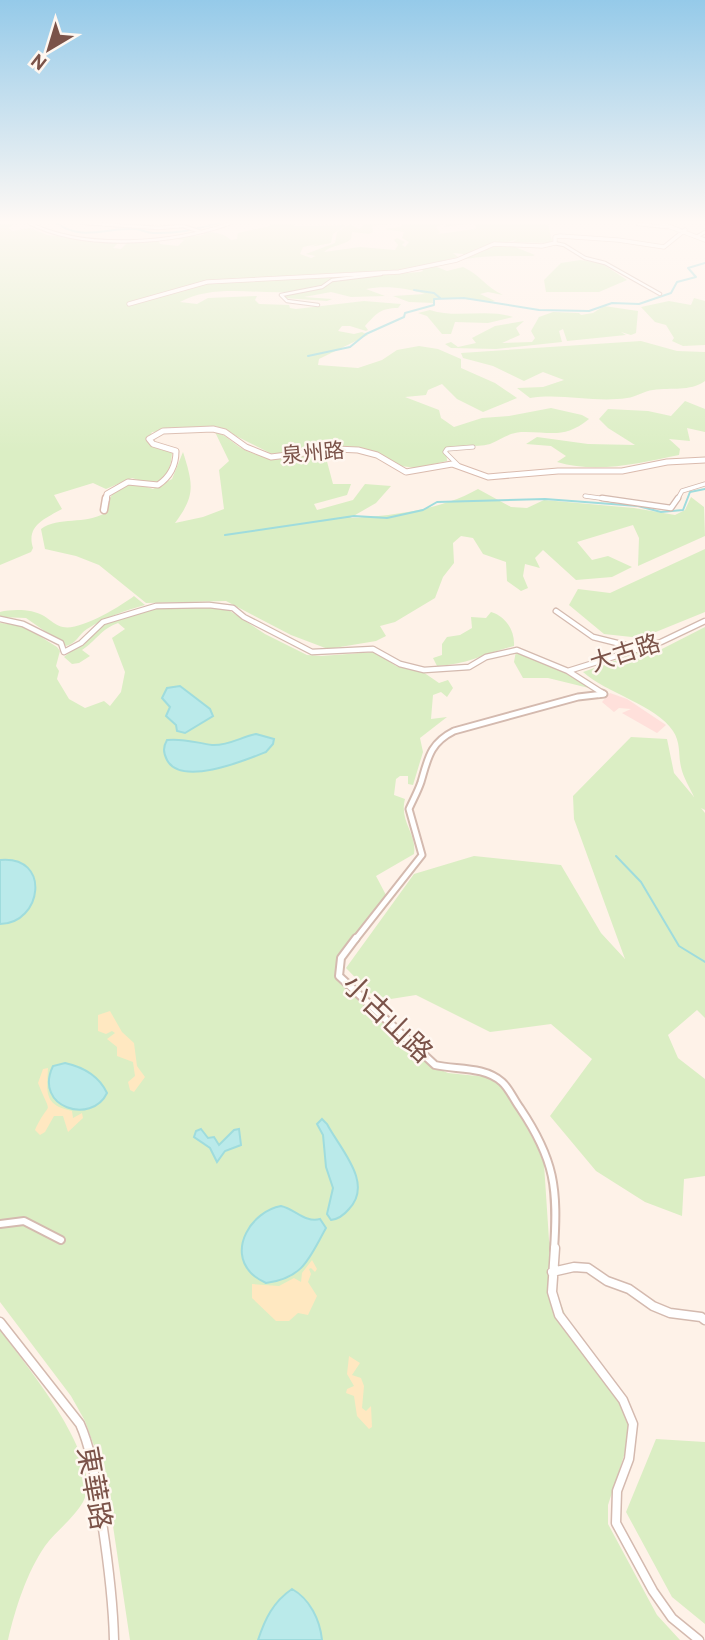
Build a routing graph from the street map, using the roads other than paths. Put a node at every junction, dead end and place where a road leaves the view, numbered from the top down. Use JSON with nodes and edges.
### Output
{"nodes":[{"id":1,"x":145,"y":300,"type":"edge"},
{"id":2,"x":286,"y":300,"type":"edge"},
{"id":3,"x":129,"y":304,"type":"dead end"},
{"id":4,"x":318,"y":305,"type":"dead end"},
{"id":5,"x":473,"y":447,"type":"dead end"},
{"id":6,"x":704,"y":461,"type":"edge"},
{"id":7,"x":458,"y":465,"type":"junction"},
{"id":8,"x":705,"y":484,"type":"edge"},
{"id":9,"x":585,"y":496,"type":"dead end"},
{"id":10,"x":104,"y":510,"type":"dead end"},
{"id":11,"x":556,"y":611,"type":"dead end"},
{"id":12,"x":0,"y":619,"type":"edge"},
{"id":13,"x":705,"y":621,"type":"edge"},
{"id":14,"x":640,"y":649,"type":"junction"},
{"id":15,"x":568,"y":671,"type":"junction"},
{"id":16,"x":0,"y":1224,"type":"edge"},
{"id":17,"x":61,"y":1240,"type":"dead end"},
{"id":18,"x":552,"y":1272,"type":"junction"},
{"id":19,"x":705,"y":1320,"type":"edge"},
{"id":20,"x":0,"y":1322,"type":"edge"},
{"id":21,"x":114,"y":1640,"type":"edge"},
{"id":22,"x":699,"y":1640,"type":"edge"}],
"edges":[{"from":1,"to":3,"type":"street"},
{"from":2,"to":4,"type":"street"},
{"from":5,"to":7,"type":"street"},
{"from":6,"to":7,"type":"street","name":"泉州路"},
{"from":7,"to":10,"type":"street","name":"泉州路"},
{"from":8,"to":9,"type":"street"},
{"from":11,"to":14,"type":"street"},
{"from":12,"to":15,"type":"street","name":"大古路"},
{"from":13,"to":14,"type":"street","name":"大古路"},
{"from":14,"to":15,"type":"street","name":"大古路"},
{"from":15,"to":18,"type":"street","name":"小古山路"},
{"from":16,"to":17,"type":"street"},
{"from":18,"to":19,"type":"street"},
{"from":18,"to":22,"type":"street","name":"小古山路"},
{"from":20,"to":21,"type":"street","name":"東華路"}]}
